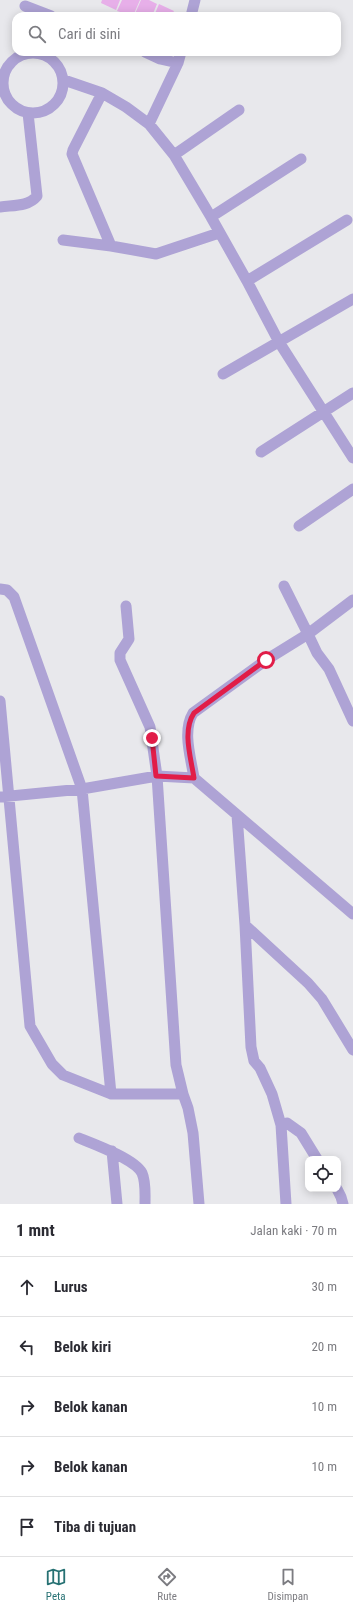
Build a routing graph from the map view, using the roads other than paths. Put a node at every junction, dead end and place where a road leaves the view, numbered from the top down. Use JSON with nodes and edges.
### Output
{"nodes":[{"id":1,"x":195,"y":0,"type":"edge"},
{"id":2,"x":25,"y":7,"type":"edge"},
{"id":3,"x":39,"y":12,"type":"edge"},
{"id":4,"x":192,"y":12,"type":"edge"},
{"id":5,"x":19,"y":56,"type":"edge"},
{"id":6,"x":47,"y":56,"type":"edge"},
{"id":7,"x":154,"y":56,"type":"edge"},
{"id":8,"x":180,"y":56,"type":"edge"},
{"id":9,"x":178,"y":64,"type":"junction"},
{"id":10,"x":64,"y":80,"type":"junction"},
{"id":11,"x":1,"y":86,"type":"edge"},
{"id":12,"x":102,"y":93,"type":"junction"},
{"id":13,"x":239,"y":110,"type":"dead end"},
{"id":14,"x":28,"y":113,"type":"junction"},
{"id":15,"x":149,"y":124,"type":"junction"},
{"id":16,"x":174,"y":155,"type":"junction"},
{"id":17,"x":301,"y":159,"type":"dead end"},
{"id":18,"x":0,"y":207,"type":"edge"},
{"id":19,"x":211,"y":217,"type":"junction"},
{"id":20,"x":347,"y":220,"type":"dead end"},
{"id":21,"x":219,"y":233,"type":"junction"},
{"id":22,"x":63,"y":240,"type":"dead end"},
{"id":23,"x":110,"y":246,"type":"junction"},
{"id":24,"x":247,"y":281,"type":"junction"},
{"id":25,"x":353,"y":299,"type":"edge"},
{"id":26,"x":278,"y":342,"type":"junction"},
{"id":27,"x":223,"y":374,"type":"dead end"},
{"id":28,"x":353,"y":392,"type":"edge"},
{"id":29,"x":323,"y":412,"type":"junction"},
{"id":30,"x":261,"y":452,"type":"dead end"},
{"id":31,"x":353,"y":458,"type":"edge"},
{"id":32,"x":353,"y":489,"type":"edge"},
{"id":33,"x":299,"y":526,"type":"dead end"},
{"id":34,"x":284,"y":586,"type":"dead end"},
{"id":35,"x":0,"y":589,"type":"edge"},
{"id":36,"x":353,"y":600,"type":"edge"},
{"id":37,"x":126,"y":606,"type":"dead end"},
{"id":38,"x":308,"y":634,"type":"junction"},
{"id":39,"x":0,"y":701,"type":"edge"},
{"id":40,"x":353,"y":722,"type":"edge"},
{"id":41,"x":156,"y":776,"type":"junction"},
{"id":42,"x":194,"y":778,"type":"junction"},
{"id":43,"x":82,"y":789,"type":"junction"},
{"id":44,"x":5,"y":797,"type":"edge"},
{"id":45,"x":237,"y":815,"type":"junction"},
{"id":46,"x":353,"y":914,"type":"edge"},
{"id":47,"x":245,"y":925,"type":"junction"},
{"id":48,"x":353,"y":1050,"type":"edge"},
{"id":49,"x":111,"y":1094,"type":"junction"},
{"id":50,"x":183,"y":1094,"type":"junction"},
{"id":51,"x":281,"y":1125,"type":"junction"},
{"id":52,"x":79,"y":1138,"type":"dead end"},
{"id":53,"x":112,"y":1151,"type":"junction"},
{"id":54,"x":315,"y":1156,"type":"edge"},
{"id":55,"x":338,"y":1192,"type":"edge"},
{"id":56,"x":117,"y":1204,"type":"edge"},
{"id":57,"x":145,"y":1204,"type":"edge"},
{"id":58,"x":199,"y":1204,"type":"edge"},
{"id":59,"x":286,"y":1204,"type":"edge"},
{"id":60,"x":343,"y":1204,"type":"edge"}],
"edges":[{"from":1,"to":4,"type":"street"},
{"from":2,"to":3,"type":"street"},
{"from":5,"to":11,"type":"street"},
{"from":6,"to":10,"type":"street"},
{"from":7,"to":9,"type":"street"},
{"from":8,"to":9,"type":"street"},
{"from":9,"to":15,"type":"street"},
{"from":10,"to":12,"type":"street"},
{"from":10,"to":14,"type":"street"},
{"from":11,"to":14,"type":"street"},
{"from":12,"to":15,"type":"street"},
{"from":12,"to":23,"type":"street"},
{"from":13,"to":16,"type":"street"},
{"from":14,"to":18,"type":"street"},
{"from":15,"to":16,"type":"street"},
{"from":16,"to":19,"type":"street"},
{"from":17,"to":19,"type":"street"},
{"from":19,"to":21,"type":"street"},
{"from":20,"to":24,"type":"street"},
{"from":21,"to":23,"type":"street"},
{"from":21,"to":24,"type":"street"},
{"from":22,"to":23,"type":"street"},
{"from":24,"to":26,"type":"street"},
{"from":25,"to":26,"type":"street"},
{"from":26,"to":27,"type":"street"},
{"from":26,"to":29,"type":"street"},
{"from":28,"to":29,"type":"street"},
{"from":29,"to":30,"type":"street"},
{"from":29,"to":31,"type":"street"},
{"from":32,"to":33,"type":"street"},
{"from":34,"to":38,"type":"street"},
{"from":35,"to":43,"type":"street"},
{"from":36,"to":38,"type":"street"},
{"from":37,"to":41,"type":"street"},
{"from":38,"to":40,"type":"street"},
{"from":38,"to":42,"type":"street"},
{"from":39,"to":44,"type":"street"},
{"from":41,"to":42,"type":"street"},
{"from":41,"to":43,"type":"street"},
{"from":41,"to":50,"type":"street"},
{"from":42,"to":45,"type":"street"},
{"from":43,"to":44,"type":"street"},
{"from":43,"to":49,"type":"street"},
{"from":44,"to":49,"type":"street"},
{"from":45,"to":46,"type":"street"},
{"from":45,"to":47,"type":"street"},
{"from":47,"to":48,"type":"street"},
{"from":47,"to":51,"type":"street"},
{"from":49,"to":50,"type":"street"},
{"from":50,"to":58,"type":"street"},
{"from":51,"to":54,"type":"street"},
{"from":51,"to":59,"type":"street"},
{"from":52,"to":53,"type":"street"},
{"from":53,"to":56,"type":"street"},
{"from":53,"to":57,"type":"street"},
{"from":55,"to":60,"type":"street"}]}
